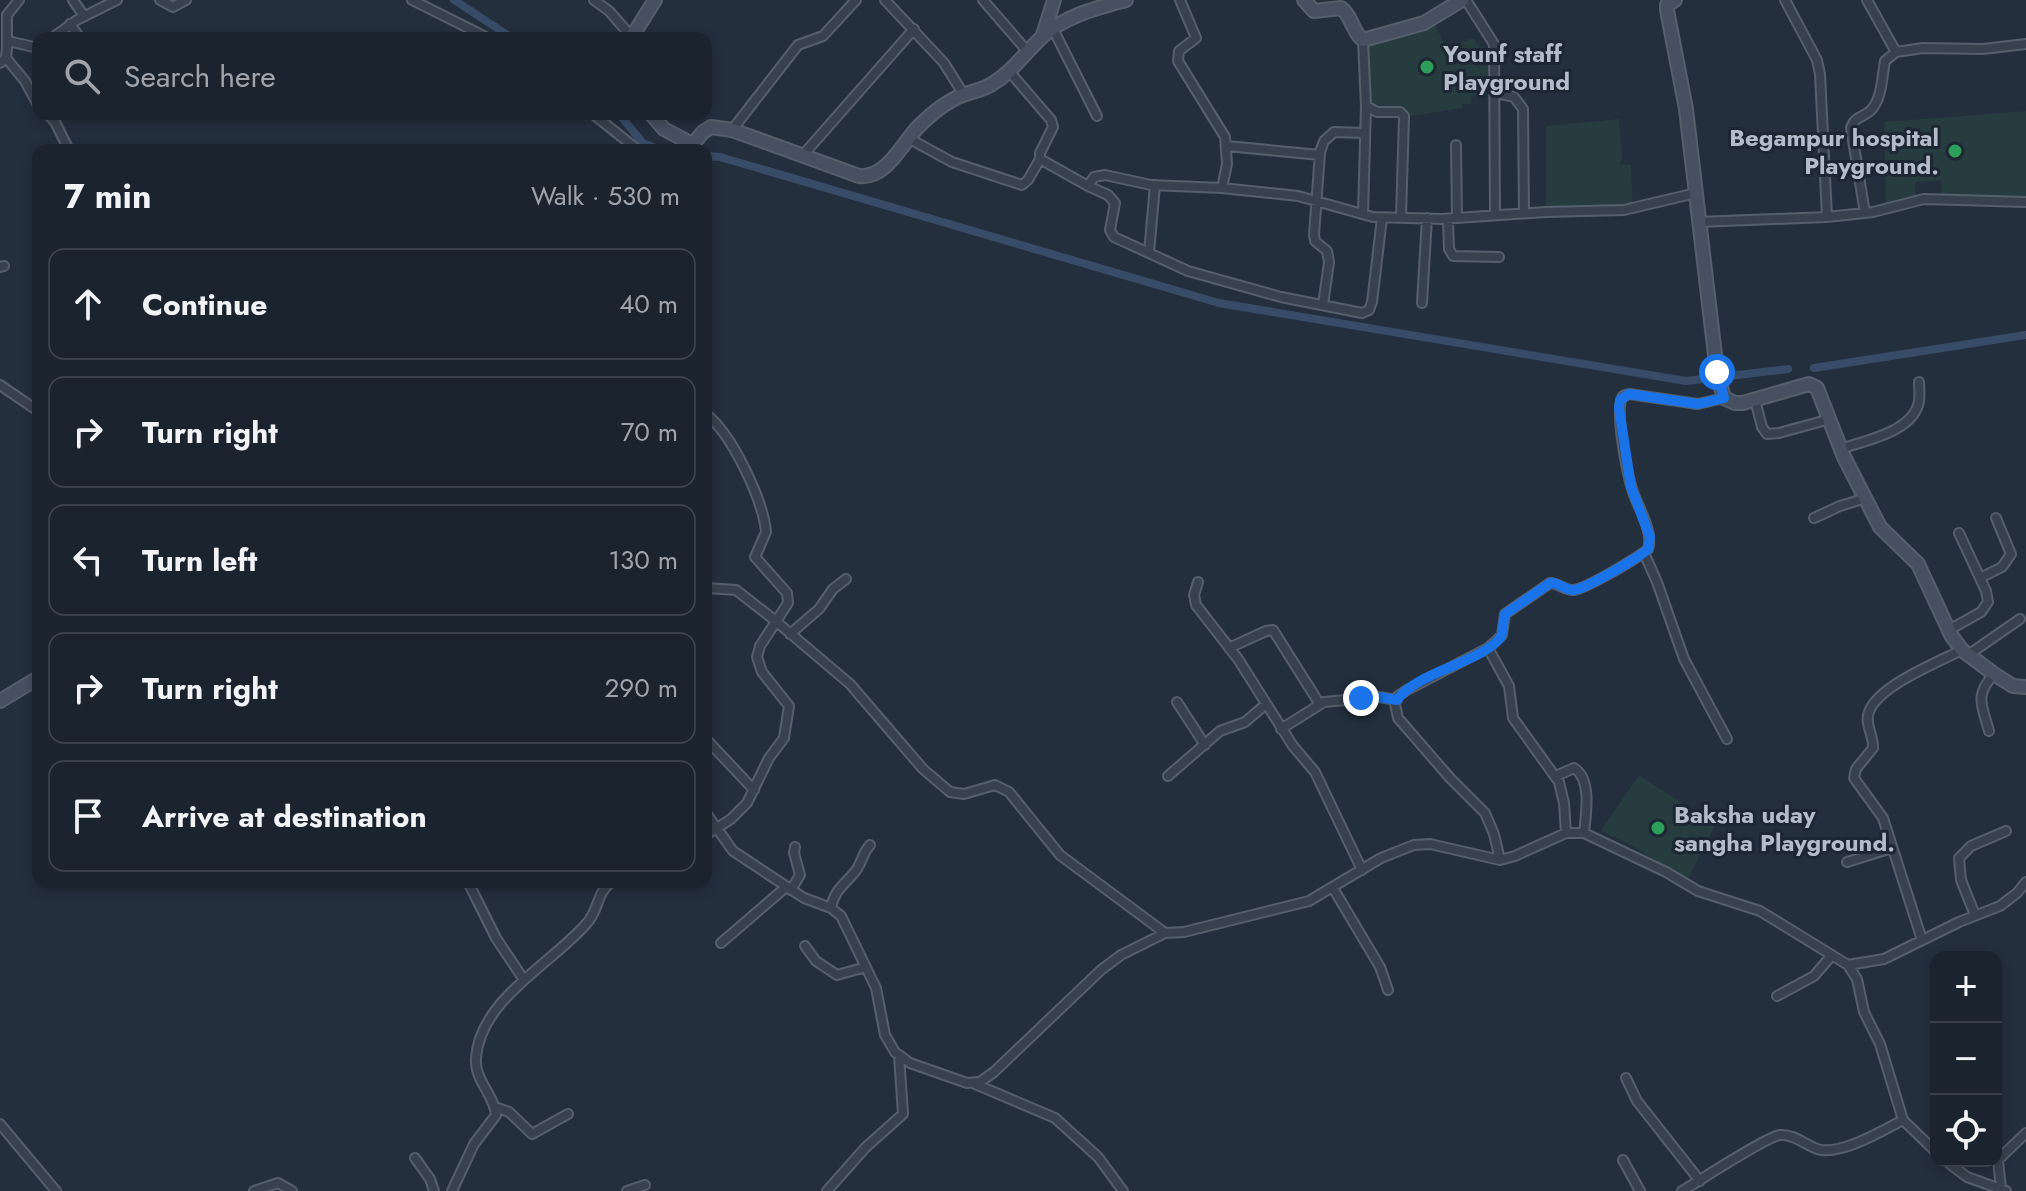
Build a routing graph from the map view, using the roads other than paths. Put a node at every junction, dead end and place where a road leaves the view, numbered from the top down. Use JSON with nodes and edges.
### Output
{"nodes":[{"id":1,"x":19,"y":0,"type":"edge"},
{"id":2,"x":73,"y":0,"type":"edge"},
{"id":3,"x":117,"y":0,"type":"edge"},
{"id":4,"x":160,"y":0,"type":"edge"},
{"id":5,"x":186,"y":0,"type":"edge"},
{"id":6,"x":412,"y":0,"type":"edge"},
{"id":7,"x":594,"y":0,"type":"edge"},
{"id":8,"x":655,"y":0,"type":"edge"},
{"id":9,"x":856,"y":0,"type":"edge"},
{"id":10,"x":885,"y":0,"type":"edge"},
{"id":11,"x":983,"y":0,"type":"edge"},
{"id":12,"x":1054,"y":0,"type":"edge"},
{"id":13,"x":1126,"y":0,"type":"edge"},
{"id":14,"x":1180,"y":0,"type":"edge"},
{"id":15,"x":1304,"y":0,"type":"edge"},
{"id":16,"x":1464,"y":0,"type":"edge"},
{"id":17,"x":1675,"y":0,"type":"edge"},
{"id":18,"x":1785,"y":0,"type":"edge"},
{"id":19,"x":1867,"y":0,"type":"edge"},
{"id":20,"x":84,"y":16,"type":"junction"},
{"id":21,"x":70,"y":24,"type":"junction"},
{"id":22,"x":914,"y":29,"type":"junction"},
{"id":23,"x":60,"y":32,"type":"edge"},
{"id":24,"x":76,"y":32,"type":"edge"},
{"id":25,"x":476,"y":32,"type":"edge"},
{"id":26,"x":627,"y":32,"type":"edge"},
{"id":27,"x":634,"y":32,"type":"edge"},
{"id":28,"x":1048,"y":32,"type":"junction"},
{"id":29,"x":1363,"y":40,"type":"junction"},
{"id":30,"x":8,"y":41,"type":"junction"},
{"id":31,"x":2026,"y":44,"type":"edge"},
{"id":32,"x":32,"y":47,"type":"edge"},
{"id":33,"x":1028,"y":52,"type":"junction"},
{"id":34,"x":1896,"y":52,"type":"junction"},
{"id":35,"x":3,"y":60,"type":"edge"},
{"id":36,"x":1009,"y":71,"type":"junction"},
{"id":37,"x":1495,"y":93,"type":"junction"},
{"id":38,"x":32,"y":94,"type":"edge"},
{"id":39,"x":964,"y":95,"type":"junction"},
{"id":40,"x":1366,"y":106,"type":"junction"},
{"id":41,"x":1097,"y":116,"type":"dead end"},
{"id":42,"x":54,"y":120,"type":"edge"},
{"id":43,"x":600,"y":120,"type":"edge"},
{"id":44,"x":656,"y":120,"type":"edge"},
{"id":45,"x":732,"y":130,"type":"junction"},
{"id":46,"x":1365,"y":133,"type":"junction"},
{"id":47,"x":908,"y":138,"type":"junction"},
{"id":48,"x":66,"y":144,"type":"edge"},
{"id":49,"x":630,"y":144,"type":"edge"},
{"id":50,"x":686,"y":144,"type":"edge"},
{"id":51,"x":693,"y":144,"type":"edge"},
{"id":52,"x":1456,"y":145,"type":"dead end"},
{"id":53,"x":1227,"y":146,"type":"junction"},
{"id":54,"x":803,"y":155,"type":"junction"},
{"id":55,"x":1320,"y":155,"type":"junction"},
{"id":56,"x":1040,"y":159,"type":"junction"},
{"id":57,"x":1155,"y":185,"type":"junction"},
{"id":58,"x":1088,"y":186,"type":"junction"},
{"id":59,"x":1222,"y":188,"type":"junction"},
{"id":60,"x":1696,"y":193,"type":"junction"},
{"id":61,"x":1318,"y":201,"type":"junction"},
{"id":62,"x":2026,"y":202,"type":"edge"},
{"id":63,"x":1524,"y":213,"type":"junction"},
{"id":64,"x":1865,"y":213,"type":"junction"},
{"id":65,"x":1363,"y":214,"type":"junction"},
{"id":66,"x":1495,"y":215,"type":"junction"},
{"id":67,"x":1401,"y":217,"type":"junction"},
{"id":68,"x":1827,"y":217,"type":"junction"},
{"id":69,"x":1382,"y":218,"type":"junction"},
{"id":70,"x":1427,"y":218,"type":"junction"},
{"id":71,"x":1452,"y":219,"type":"junction"},
{"id":72,"x":1699,"y":222,"type":"junction"},
{"id":73,"x":1149,"y":253,"type":"junction"},
{"id":74,"x":1499,"y":257,"type":"dead end"},
{"id":75,"x":1422,"y":303,"type":"dead end"},
{"id":76,"x":1323,"y":305,"type":"junction"},
{"id":77,"x":1919,"y":382,"type":"dead end"},
{"id":78,"x":0,"y":385,"type":"edge"},
{"id":79,"x":1723,"y":395,"type":"junction"},
{"id":80,"x":1755,"y":400,"type":"junction"},
{"id":81,"x":32,"y":407,"type":"edge"},
{"id":82,"x":1830,"y":419,"type":"junction"},
{"id":83,"x":712,"y":421,"type":"edge"},
{"id":84,"x":1841,"y":449,"type":"junction"},
{"id":85,"x":1866,"y":498,"type":"junction"},
{"id":86,"x":1814,"y":518,"type":"dead end"},
{"id":87,"x":1996,"y":518,"type":"dead end"},
{"id":88,"x":1959,"y":533,"type":"dead end"},
{"id":89,"x":1644,"y":553,"type":"junction"},
{"id":90,"x":1980,"y":578,"type":"junction"},
{"id":91,"x":846,"y":579,"type":"dead end"},
{"id":92,"x":1198,"y":582,"type":"dead end"},
{"id":93,"x":712,"y":588,"type":"edge"},
{"id":94,"x":2020,"y":619,"type":"dead end"},
{"id":95,"x":777,"y":622,"type":"junction"},
{"id":96,"x":1949,"y":630,"type":"junction"},
{"id":97,"x":790,"y":634,"type":"junction"},
{"id":98,"x":1229,"y":648,"type":"junction"},
{"id":99,"x":1488,"y":648,"type":"junction"},
{"id":100,"x":1965,"y":652,"type":"junction"},
{"id":101,"x":1994,"y":674,"type":"junction"},
{"id":102,"x":32,"y":682,"type":"edge"},
{"id":103,"x":2026,"y":687,"type":"edge"},
{"id":104,"x":1397,"y":700,"type":"junction"},
{"id":105,"x":0,"y":701,"type":"edge"},
{"id":106,"x":1177,"y":702,"type":"dead end"},
{"id":107,"x":1319,"y":703,"type":"junction"},
{"id":108,"x":1265,"y":705,"type":"junction"},
{"id":109,"x":1281,"y":729,"type":"junction"},
{"id":110,"x":1989,"y":731,"type":"dead end"},
{"id":111,"x":1727,"y":739,"type":"dead end"},
{"id":112,"x":712,"y":745,"type":"edge"},
{"id":113,"x":1205,"y":745,"type":"junction"},
{"id":114,"x":1168,"y":776,"type":"dead end"},
{"id":115,"x":1556,"y":776,"type":"junction"},
{"id":116,"x":754,"y":790,"type":"junction"},
{"id":117,"x":712,"y":822,"type":"edge"},
{"id":118,"x":716,"y":828,"type":"junction"},
{"id":119,"x":712,"y":831,"type":"edge"},
{"id":120,"x":2006,"y":831,"type":"dead end"},
{"id":121,"x":1566,"y":833,"type":"junction"},
{"id":122,"x":1584,"y":833,"type":"junction"},
{"id":123,"x":870,"y":845,"type":"dead end"},
{"id":124,"x":795,"y":847,"type":"dead end"},
{"id":125,"x":1892,"y":848,"type":"junction"},
{"id":126,"x":1500,"y":860,"type":"junction"},
{"id":127,"x":1847,"y":862,"type":"dead end"},
{"id":128,"x":1362,"y":870,"type":"junction"},
{"id":129,"x":2026,"y":882,"type":"edge"},
{"id":130,"x":471,"y":888,"type":"edge"},
{"id":131,"x":605,"y":888,"type":"edge"},
{"id":132,"x":788,"y":888,"type":"junction"},
{"id":133,"x":1333,"y":888,"type":"junction"},
{"id":134,"x":831,"y":908,"type":"junction"},
{"id":135,"x":1975,"y":915,"type":"junction"},
{"id":136,"x":1165,"y":933,"type":"junction"},
{"id":137,"x":1922,"y":940,"type":"junction"},
{"id":138,"x":721,"y":943,"type":"dead end"},
{"id":139,"x":805,"y":946,"type":"dead end"},
{"id":140,"x":1832,"y":955,"type":"junction"},
{"id":141,"x":1848,"y":965,"type":"junction"},
{"id":142,"x":866,"y":967,"type":"junction"},
{"id":143,"x":524,"y":980,"type":"junction"},
{"id":144,"x":1388,"y":990,"type":"dead end"},
{"id":145,"x":1777,"y":996,"type":"dead end"},
{"id":146,"x":899,"y":1055,"type":"junction"},
{"id":147,"x":1626,"y":1078,"type":"dead end"},
{"id":148,"x":974,"y":1083,"type":"junction"},
{"id":149,"x":495,"y":1107,"type":"junction"},
{"id":150,"x":568,"y":1114,"type":"dead end"},
{"id":151,"x":1903,"y":1120,"type":"junction"},
{"id":152,"x":0,"y":1124,"type":"edge"},
{"id":153,"x":2026,"y":1133,"type":"edge"},
{"id":154,"x":1930,"y":1146,"type":"edge"},
{"id":155,"x":415,"y":1158,"type":"dead end"},
{"id":156,"x":1623,"y":1160,"type":"dead end"},
{"id":157,"x":1954,"y":1167,"type":"edge"},
{"id":158,"x":1700,"y":1181,"type":"junction"},
{"id":159,"x":645,"y":1185,"type":"dead end"},
{"id":160,"x":2004,"y":1190,"type":"edge"},
{"id":161,"x":56,"y":1191,"type":"edge"},
{"id":162,"x":254,"y":1191,"type":"edge"},
{"id":163,"x":292,"y":1191,"type":"edge"},
{"id":164,"x":434,"y":1191,"type":"edge"},
{"id":165,"x":452,"y":1191,"type":"edge"},
{"id":166,"x":627,"y":1191,"type":"edge"},
{"id":167,"x":827,"y":1191,"type":"edge"},
{"id":168,"x":1123,"y":1191,"type":"edge"},
{"id":169,"x":1640,"y":1191,"type":"edge"},
{"id":170,"x":1682,"y":1191,"type":"edge"}],
"edges":[{"from":1,"to":30,"type":"street"},
{"from":2,"to":20,"type":"street"},
{"from":3,"to":20,"type":"street"},
{"from":4,"to":5,"type":"street"},
{"from":6,"to":25,"type":"street"},
{"from":7,"to":26,"type":"street"},
{"from":8,"to":27,"type":"street"},
{"from":9,"to":45,"type":"street"},
{"from":10,"to":22,"type":"street"},
{"from":11,"to":33,"type":"street"},
{"from":12,"to":28,"type":"street"},
{"from":13,"to":28,"type":"street"},
{"from":14,"to":53,"type":"street"},
{"from":15,"to":29,"type":"street"},
{"from":16,"to":29,"type":"street"},
{"from":16,"to":37,"type":"street"},
{"from":17,"to":60,"type":"street"},
{"from":18,"to":68,"type":"street"},
{"from":19,"to":34,"type":"street"},
{"from":20,"to":21,"type":"street"},
{"from":21,"to":23,"type":"street"},
{"from":21,"to":24,"type":"street"},
{"from":22,"to":39,"type":"street"},
{"from":22,"to":54,"type":"street"},
{"from":28,"to":33,"type":"street"},
{"from":28,"to":41,"type":"street"},
{"from":29,"to":40,"type":"street"},
{"from":30,"to":32,"type":"street"},
{"from":30,"to":35,"type":"street"},
{"from":31,"to":34,"type":"street"},
{"from":33,"to":36,"type":"street"},
{"from":34,"to":64,"type":"street"},
{"from":35,"to":38,"type":"street"},
{"from":36,"to":39,"type":"street"},
{"from":36,"to":56,"type":"street"},
{"from":37,"to":63,"type":"street"},
{"from":37,"to":66,"type":"street"},
{"from":39,"to":47,"type":"street"},
{"from":40,"to":46,"type":"street"},
{"from":40,"to":67,"type":"street"},
{"from":42,"to":48,"type":"street"},
{"from":43,"to":49,"type":"street"},
{"from":44,"to":50,"type":"street"},
{"from":45,"to":51,"type":"street"},
{"from":45,"to":54,"type":"street"},
{"from":46,"to":55,"type":"street"},
{"from":46,"to":65,"type":"street"},
{"from":47,"to":54,"type":"street"},
{"from":47,"to":56,"type":"street"},
{"from":52,"to":71,"type":"street"},
{"from":53,"to":55,"type":"street"},
{"from":53,"to":59,"type":"street"},
{"from":55,"to":61,"type":"street"},
{"from":56,"to":58,"type":"street"},
{"from":57,"to":58,"type":"street"},
{"from":57,"to":59,"type":"street"},
{"from":57,"to":73,"type":"street"},
{"from":58,"to":73,"type":"street"},
{"from":59,"to":61,"type":"street"},
{"from":60,"to":63,"type":"street"},
{"from":60,"to":72,"type":"street"},
{"from":61,"to":65,"type":"street"},
{"from":61,"to":76,"type":"street"},
{"from":62,"to":64,"type":"street"},
{"from":63,"to":66,"type":"street"},
{"from":64,"to":68,"type":"street"},
{"from":65,"to":69,"type":"street"},
{"from":66,"to":71,"type":"street"},
{"from":67,"to":69,"type":"street"},
{"from":67,"to":70,"type":"street"},
{"from":68,"to":72,"type":"street"},
{"from":69,"to":76,"type":"street"},
{"from":70,"to":71,"type":"street"},
{"from":70,"to":75,"type":"street"},
{"from":71,"to":74,"type":"street"},
{"from":72,"to":79,"type":"street"},
{"from":73,"to":76,"type":"street"},
{"from":77,"to":84,"type":"street"},
{"from":78,"to":81,"type":"street"},
{"from":79,"to":80,"type":"street"},
{"from":79,"to":89,"type":"street"},
{"from":80,"to":82,"type":"street"},
{"from":80,"to":82,"type":"street"},
{"from":82,"to":84,"type":"street"},
{"from":83,"to":95,"type":"street"},
{"from":84,"to":85,"type":"street"},
{"from":85,"to":86,"type":"street"},
{"from":85,"to":96,"type":"street"},
{"from":87,"to":90,"type":"street"},
{"from":88,"to":90,"type":"street"},
{"from":89,"to":99,"type":"street"},
{"from":89,"to":111,"type":"street"},
{"from":90,"to":96,"type":"street"},
{"from":91,"to":97,"type":"street"},
{"from":92,"to":98,"type":"street"},
{"from":93,"to":95,"type":"street"},
{"from":94,"to":100,"type":"street"},
{"from":95,"to":97,"type":"street"},
{"from":95,"to":116,"type":"street"},
{"from":96,"to":100,"type":"street"},
{"from":97,"to":136,"type":"street"},
{"from":98,"to":107,"type":"street"},
{"from":98,"to":108,"type":"street"},
{"from":99,"to":104,"type":"street"},
{"from":99,"to":115,"type":"street"},
{"from":100,"to":101,"type":"street"},
{"from":100,"to":125,"type":"street"},
{"from":101,"to":103,"type":"street"},
{"from":101,"to":110,"type":"street"},
{"from":102,"to":105,"type":"street"},
{"from":104,"to":107,"type":"street"},
{"from":104,"to":126,"type":"street"},
{"from":106,"to":113,"type":"street"},
{"from":107,"to":109,"type":"street"},
{"from":108,"to":109,"type":"street"},
{"from":108,"to":113,"type":"street"},
{"from":109,"to":128,"type":"street"},
{"from":112,"to":116,"type":"street"},
{"from":113,"to":114,"type":"street"},
{"from":115,"to":121,"type":"street"},
{"from":115,"to":122,"type":"street"},
{"from":116,"to":118,"type":"street"},
{"from":117,"to":118,"type":"street"},
{"from":118,"to":119,"type":"street"},
{"from":118,"to":132,"type":"street"},
{"from":120,"to":135,"type":"street"},
{"from":121,"to":122,"type":"street"},
{"from":121,"to":126,"type":"street"},
{"from":122,"to":140,"type":"street"},
{"from":123,"to":134,"type":"street"},
{"from":124,"to":132,"type":"street"},
{"from":125,"to":127,"type":"street"},
{"from":125,"to":137,"type":"street"},
{"from":126,"to":128,"type":"street"},
{"from":128,"to":133,"type":"street"},
{"from":129,"to":135,"type":"street"},
{"from":130,"to":143,"type":"street"},
{"from":131,"to":143,"type":"street"},
{"from":132,"to":134,"type":"street"},
{"from":132,"to":138,"type":"street"},
{"from":133,"to":136,"type":"street"},
{"from":133,"to":144,"type":"street"},
{"from":134,"to":142,"type":"street"},
{"from":135,"to":137,"type":"street"},
{"from":136,"to":148,"type":"street"},
{"from":137,"to":141,"type":"street"},
{"from":139,"to":142,"type":"street"},
{"from":140,"to":141,"type":"street"},
{"from":140,"to":145,"type":"street"},
{"from":141,"to":151,"type":"street"},
{"from":142,"to":146,"type":"street"},
{"from":143,"to":149,"type":"street"},
{"from":146,"to":148,"type":"street"},
{"from":146,"to":167,"type":"street"},
{"from":147,"to":158,"type":"street"},
{"from":148,"to":168,"type":"street"},
{"from":149,"to":150,"type":"street"},
{"from":149,"to":165,"type":"street"},
{"from":151,"to":154,"type":"street"},
{"from":151,"to":158,"type":"street"},
{"from":152,"to":161,"type":"street"},
{"from":153,"to":160,"type":"street"},
{"from":155,"to":164,"type":"street"},
{"from":156,"to":169,"type":"street"},
{"from":157,"to":160,"type":"street"},
{"from":158,"to":170,"type":"street"},
{"from":159,"to":166,"type":"street"},
{"from":162,"to":163,"type":"street"}]}
